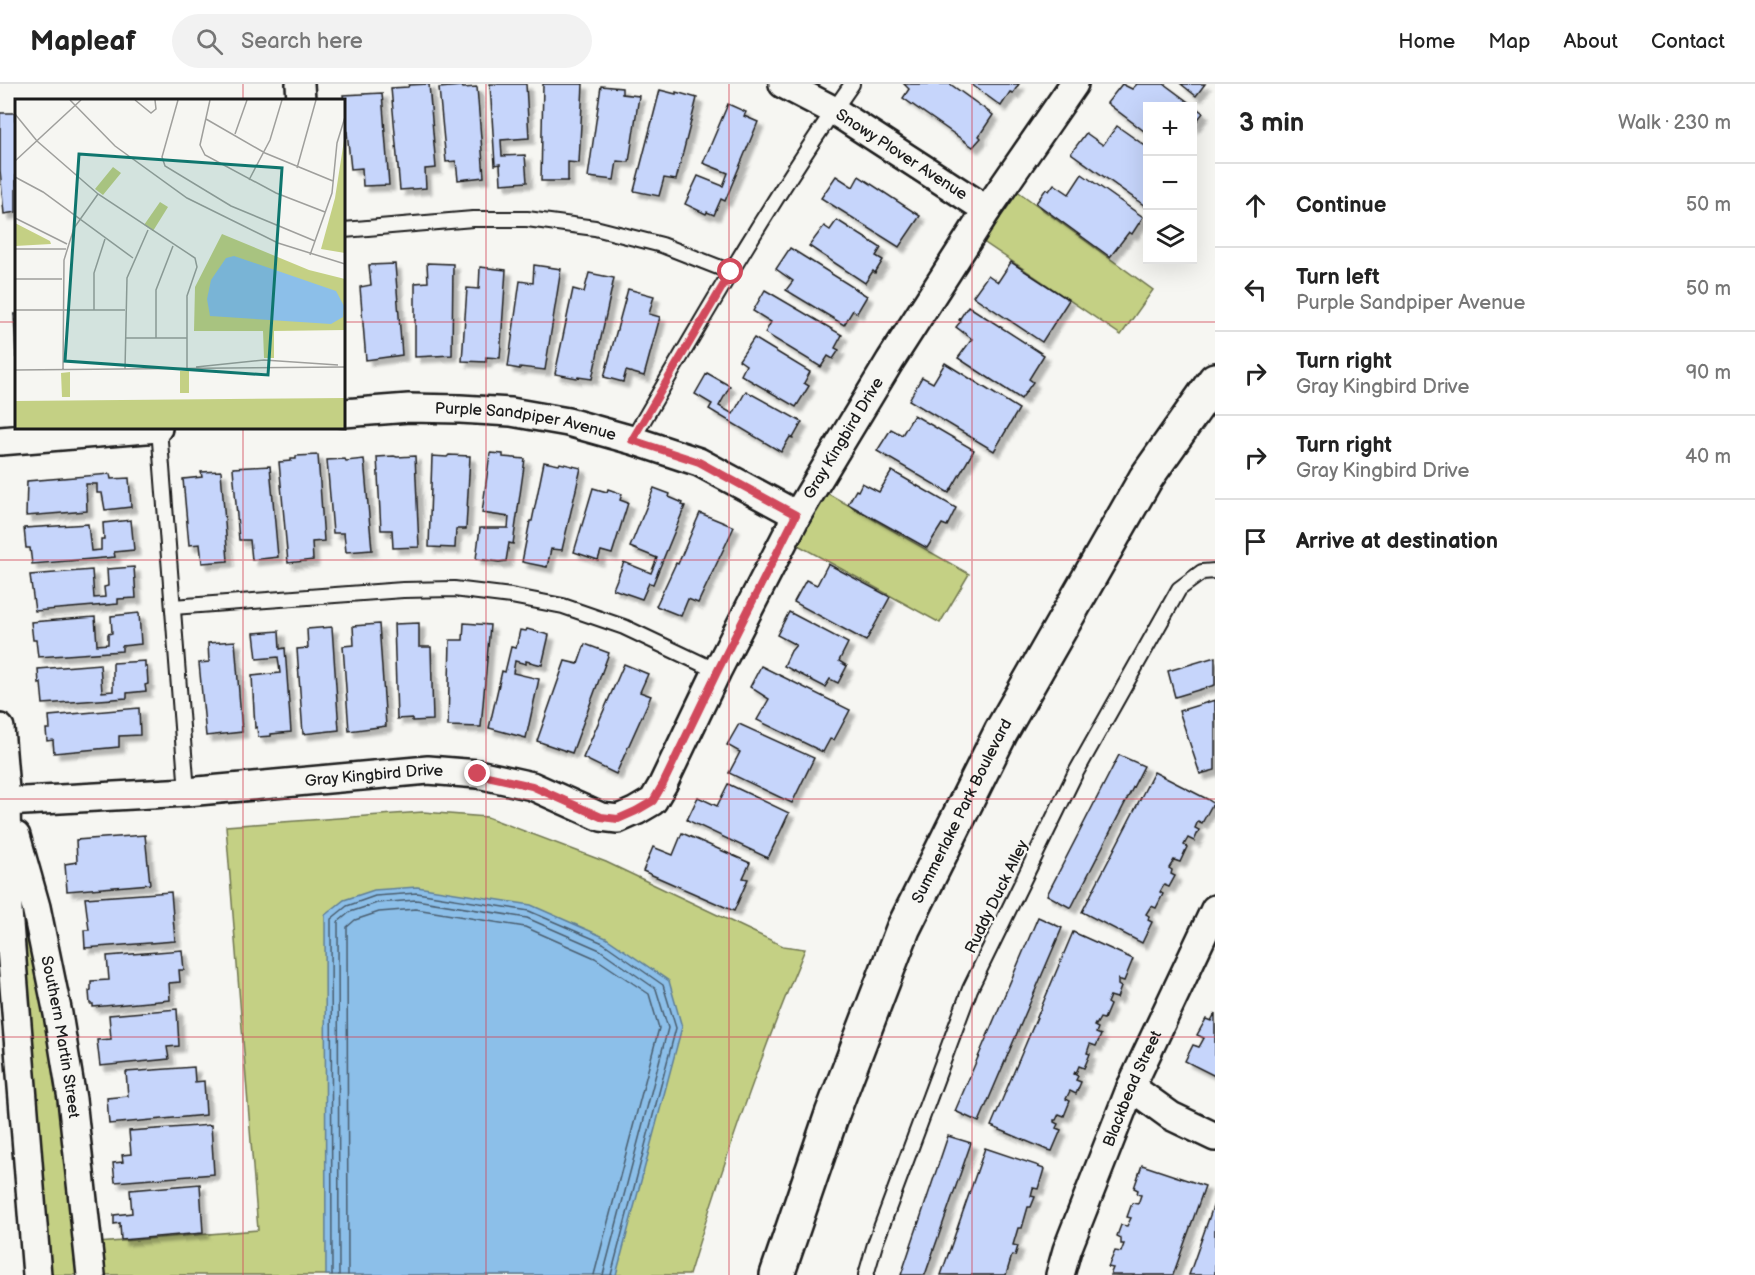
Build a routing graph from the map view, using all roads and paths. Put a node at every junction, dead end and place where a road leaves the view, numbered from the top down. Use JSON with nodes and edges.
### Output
{"nodes":[{"id":1,"x":300,"y":84,"type":"edge"},
{"id":2,"x":783,"y":84,"type":"edge"},
{"id":3,"x":852,"y":84,"type":"edge"},
{"id":4,"x":1074,"y":84,"type":"edge"},
{"id":5,"x":301,"y":99,"type":"edge"},
{"id":6,"x":833,"y":110,"type":"junction"},
{"id":7,"x":987,"y":210,"type":"junction"},
{"id":8,"x":345,"y":230,"type":"edge"},
{"id":9,"x":731,"y":272,"type":"junction"},
{"id":10,"x":1215,"y":380,"type":"edge"},
{"id":11,"x":345,"y":413,"type":"edge"},
{"id":12,"x":146,"y":429,"type":"edge"},
{"id":13,"x":158,"y":429,"type":"edge"},
{"id":14,"x":632,"y":440,"type":"junction"},
{"id":15,"x":0,"y":441,"type":"edge"},
{"id":16,"x":796,"y":515,"type":"junction"},
{"id":17,"x":1215,"y":571,"type":"edge"},
{"id":18,"x":173,"y":607,"type":"junction"},
{"id":19,"x":717,"y":672,"type":"junction"},
{"id":20,"x":0,"y":728,"type":"edge"},
{"id":21,"x":187,"y":792,"type":"junction"},
{"id":22,"x":6,"y":802,"type":"junction"},
{"id":23,"x":1215,"y":909,"type":"edge"},
{"id":24,"x":1131,"y":1088,"type":"junction"},
{"id":25,"x":1215,"y":1137,"type":"edge"},
{"id":26,"x":37,"y":1275,"type":"edge"},
{"id":27,"x":91,"y":1275,"type":"edge"},
{"id":28,"x":777,"y":1275,"type":"edge"},
{"id":29,"x":866,"y":1275,"type":"edge"},
{"id":30,"x":1059,"y":1275,"type":"edge"}],
"edges":[{"from":1,"to":5,"type":"street"},
{"from":2,"to":6,"type":"street","name":"Snowy Plover Avenue"},
{"from":3,"to":6,"type":"lane"},
{"from":4,"to":7,"type":"street","name":"Gray Kingbird Drive"},
{"from":6,"to":7,"type":"street","name":"Snowy Plover Avenue"},
{"from":6,"to":9,"type":"lane"},
{"from":7,"to":16,"type":"street","name":"Gray Kingbird Drive"},
{"from":8,"to":9,"type":"lane"},
{"from":9,"to":14,"type":"lane"},
{"from":10,"to":28,"type":"main road","name":"Summerlake Park Boulevard"},
{"from":11,"to":14,"type":"street","name":"Purple Sandpiper Avenue"},
{"from":12,"to":15,"type":"street"},
{"from":13,"to":18,"type":"lane"},
{"from":14,"to":16,"type":"street","name":"Purple Sandpiper Avenue"},
{"from":16,"to":19,"type":"street","name":"Gray Kingbird Drive"},
{"from":17,"to":29,"type":"lane","name":"Ruddy Duck Alley"},
{"from":18,"to":19,"type":"lane"},
{"from":18,"to":21,"type":"lane"},
{"from":19,"to":21,"type":"street","name":"Gray Kingbird Drive"},
{"from":20,"to":22,"type":"street","name":"Southern Martin Street"},
{"from":21,"to":22,"type":"street","name":"Gray Kingbird Drive"},
{"from":22,"to":26,"type":"street","name":"Southern Martin Street"},
{"from":22,"to":27,"type":"street","name":"Southern Martin Street"},
{"from":23,"to":24,"type":"street","name":"Blackbead Street"},
{"from":24,"to":25,"type":"street"},
{"from":24,"to":30,"type":"street","name":"Blackbead Street"}]}
